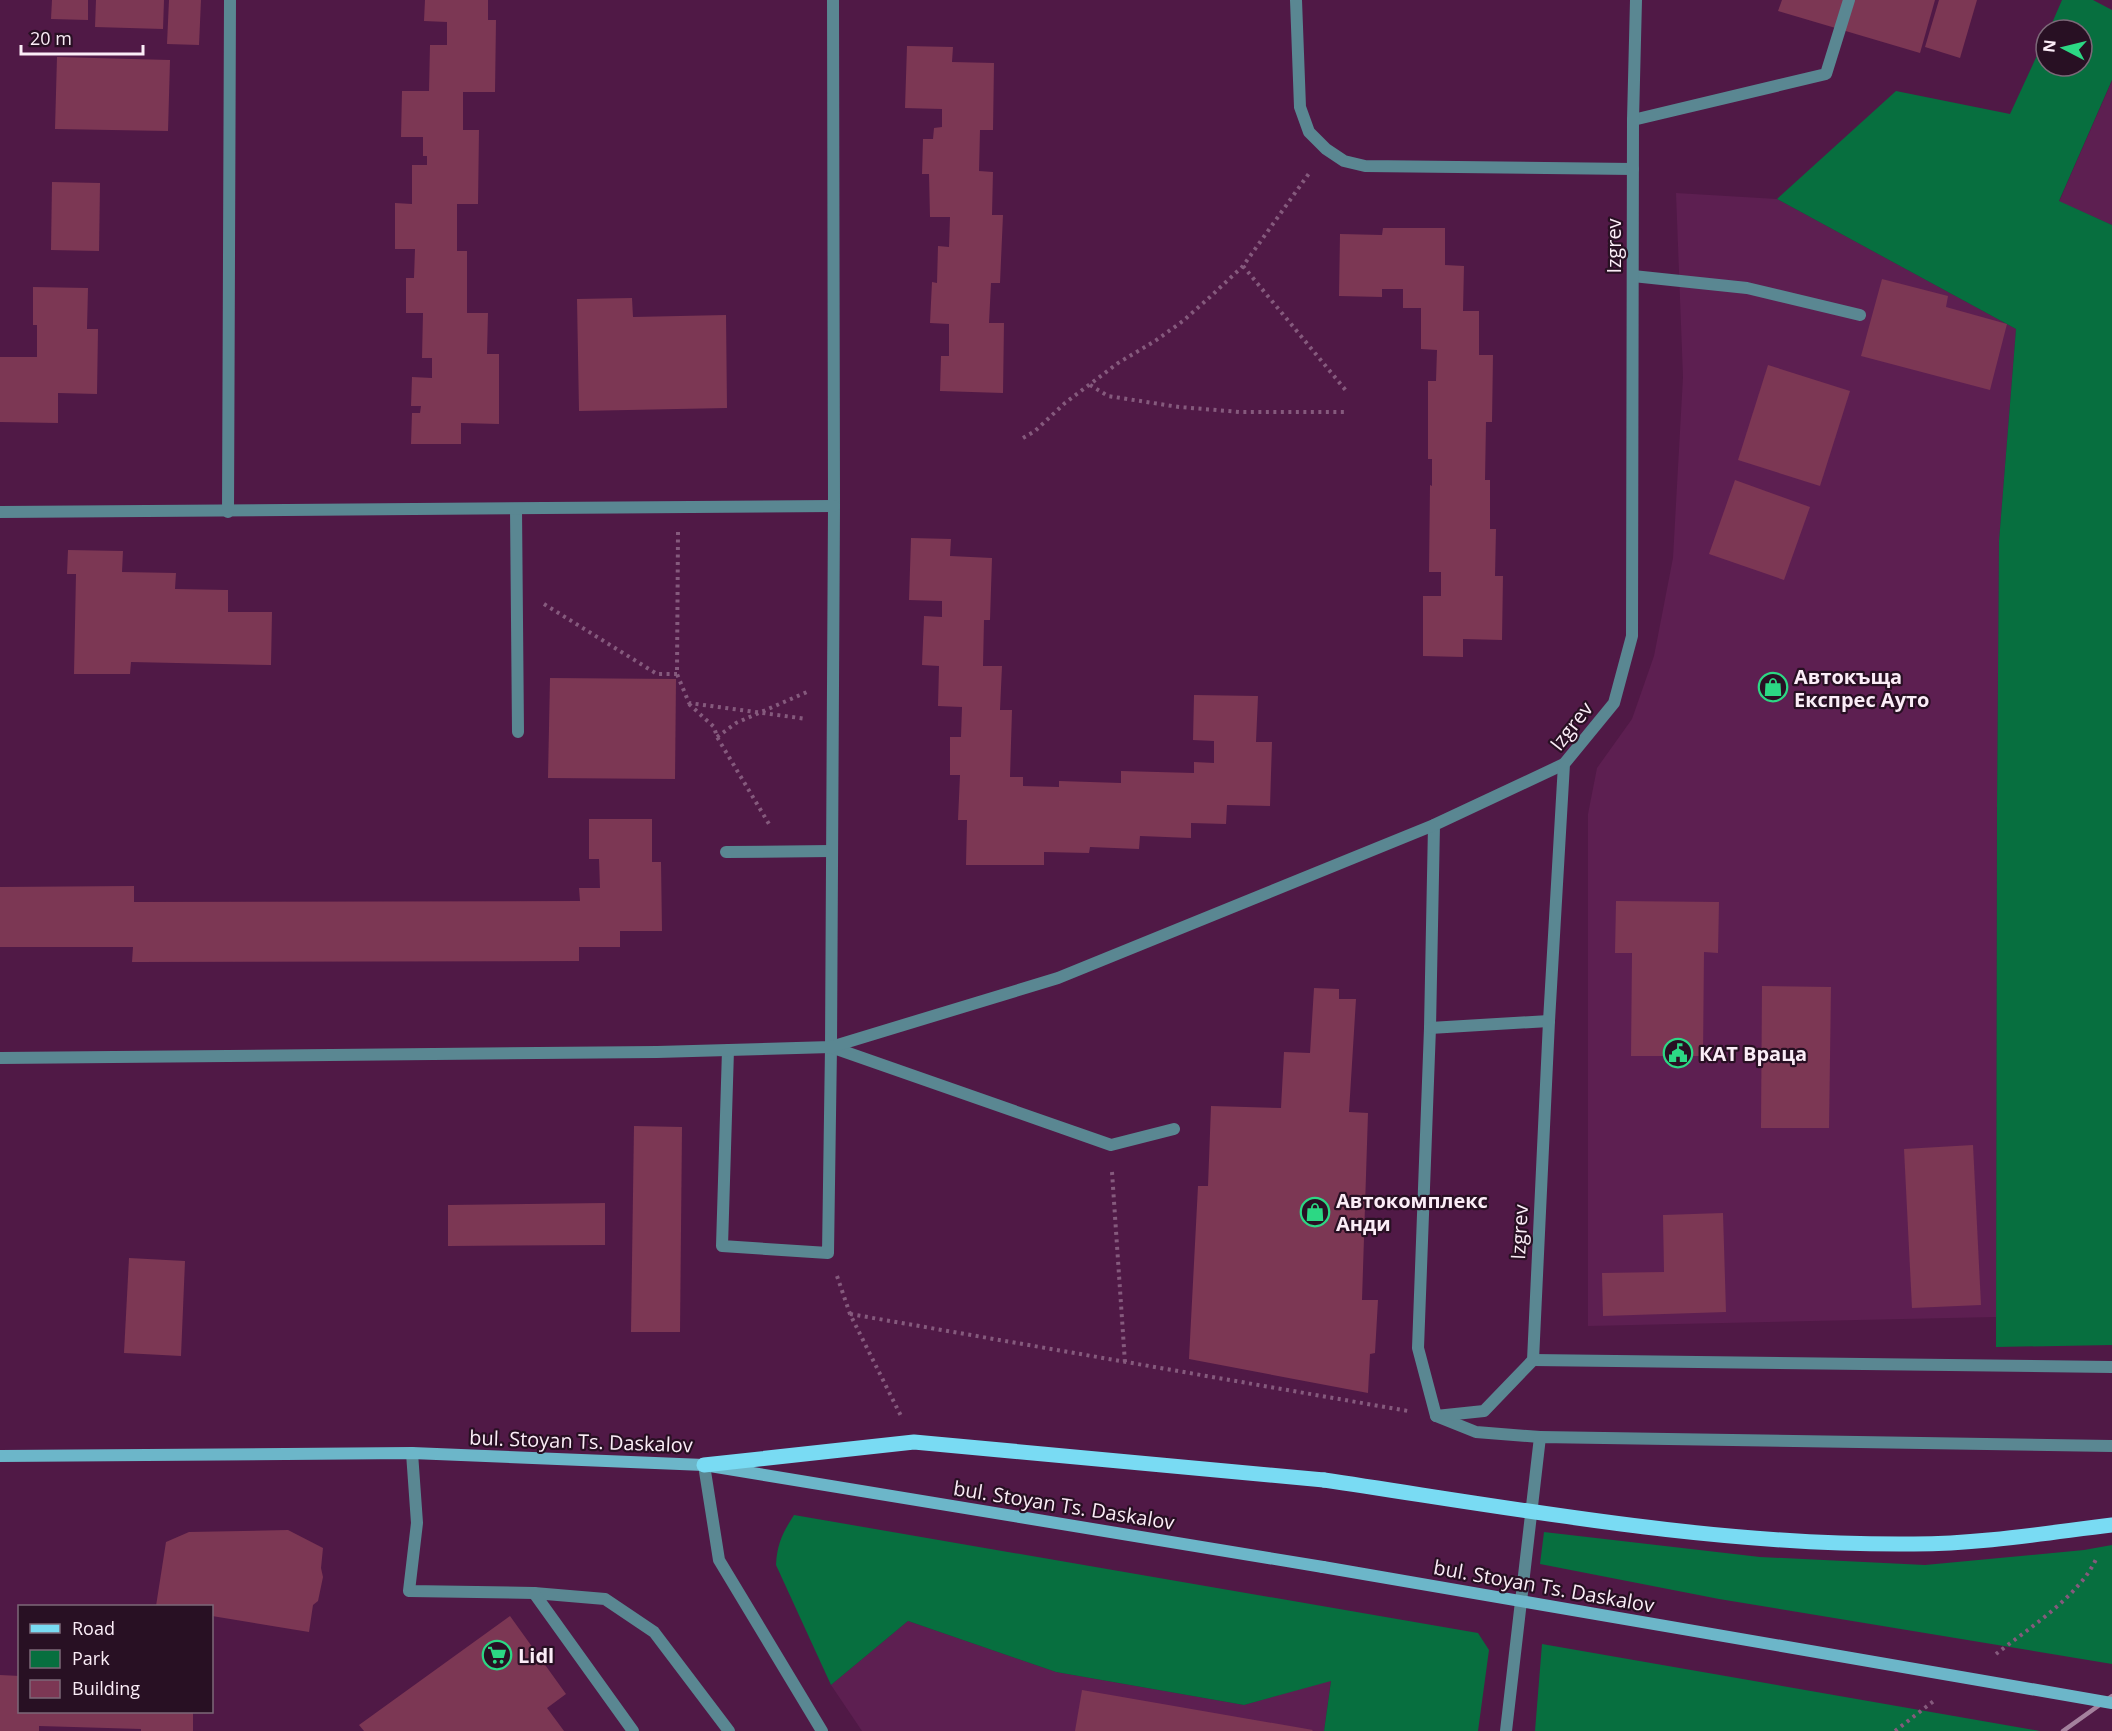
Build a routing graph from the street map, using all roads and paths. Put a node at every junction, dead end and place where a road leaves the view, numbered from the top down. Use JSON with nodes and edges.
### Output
{"nodes":[{"id":1,"x":230,"y":0,"type":"edge"},
{"id":2,"x":833,"y":0,"type":"edge"},
{"id":3,"x":1296,"y":0,"type":"edge"},
{"id":4,"x":1636,"y":0,"type":"edge"},
{"id":5,"x":1850,"y":0,"type":"edge"},
{"id":6,"x":1633,"y":120,"type":"junction"},
{"id":7,"x":1326,"y":149,"type":"junction"},
{"id":8,"x":1633,"y":169,"type":"junction"},
{"id":9,"x":1243,"y":266,"type":"junction"},
{"id":10,"x":1633,"y":276,"type":"junction"},
{"id":11,"x":1860,"y":315,"type":"dead end"},
{"id":12,"x":1089,"y":384,"type":"junction"},
{"id":13,"x":1348,"y":393,"type":"dead end"},
{"id":14,"x":1348,"y":412,"type":"dead end"},
{"id":15,"x":1023,"y":438,"type":"dead end"},
{"id":16,"x":834,"y":506,"type":"junction"},
{"id":17,"x":678,"y":508,"type":"junction"},
{"id":18,"x":516,"y":509,"type":"junction"},
{"id":19,"x":228,"y":512,"type":"junction"},
{"id":20,"x":0,"y":513,"type":"edge"},
{"id":21,"x":518,"y":588,"type":"junction"},
{"id":22,"x":677,"y":674,"type":"junction"},
{"id":23,"x":833,"y":683,"type":"junction"},
{"id":24,"x":689,"y":703,"type":"junction"},
{"id":25,"x":758,"y":713,"type":"junction"},
{"id":26,"x":833,"y":723,"type":"junction"},
{"id":27,"x":518,"y":732,"type":"dead end"},
{"id":28,"x":717,"y":737,"type":"junction"},
{"id":29,"x":1564,"y":764,"type":"junction"},
{"id":30,"x":1434,"y":825,"type":"junction"},
{"id":31,"x":784,"y":851,"type":"junction"},
{"id":32,"x":832,"y":851,"type":"junction"},
{"id":33,"x":726,"y":852,"type":"dead end"},
{"id":34,"x":1549,"y":1021,"type":"junction"},
{"id":35,"x":1430,"y":1028,"type":"junction"},
{"id":36,"x":831,"y":1047,"type":"junction"},
{"id":37,"x":728,"y":1050,"type":"junction"},
{"id":38,"x":0,"y":1058,"type":"edge"},
{"id":39,"x":1174,"y":1128,"type":"dead end"},
{"id":40,"x":1111,"y":1144,"type":"junction"},
{"id":41,"x":828,"y":1253,"type":"junction"},
{"id":42,"x":850,"y":1314,"type":"junction"},
{"id":43,"x":1533,"y":1360,"type":"junction"},
{"id":44,"x":1125,"y":1363,"type":"junction"},
{"id":45,"x":2112,"y":1367,"type":"edge"},
{"id":46,"x":1436,"y":1416,"type":"junction"},
{"id":47,"x":1540,"y":1437,"type":"junction"},
{"id":48,"x":914,"y":1442,"type":"junction"},
{"id":49,"x":2112,"y":1446,"type":"edge"},
{"id":50,"x":412,"y":1453,"type":"junction"},
{"id":51,"x":0,"y":1456,"type":"edge"},
{"id":52,"x":704,"y":1465,"type":"junction"},
{"id":53,"x":2112,"y":1525,"type":"edge"},
{"id":54,"x":2101,"y":1548,"type":"dead end"},
{"id":55,"x":534,"y":1593,"type":"junction"},
{"id":56,"x":1987,"y":1661,"type":"dead end"},
{"id":57,"x":1941,"y":1696,"type":"dead end"},
{"id":58,"x":2112,"y":1703,"type":"edge"},
{"id":59,"x":633,"y":1731,"type":"edge"},
{"id":60,"x":729,"y":1731,"type":"edge"},
{"id":61,"x":822,"y":1731,"type":"edge"},
{"id":62,"x":1506,"y":1731,"type":"edge"},
{"id":63,"x":1895,"y":1731,"type":"edge"}],
"edges":[{"from":1,"to":19,"type":"street"},
{"from":2,"to":16,"type":"street"},
{"from":3,"to":7,"type":"street"},
{"from":4,"to":6,"type":"street","name":"Izgrev"},
{"from":5,"to":6,"type":"street"},
{"from":6,"to":8,"type":"street","name":"Izgrev"},
{"from":7,"to":8,"type":"street"},
{"from":7,"to":9,"type":"path"},
{"from":8,"to":10,"type":"street","name":"Izgrev"},
{"from":9,"to":12,"type":"path"},
{"from":9,"to":13,"type":"path"},
{"from":10,"to":11,"type":"street"},
{"from":10,"to":29,"type":"street","name":"Izgrev"},
{"from":12,"to":14,"type":"path"},
{"from":12,"to":15,"type":"path"},
{"from":16,"to":17,"type":"street"},
{"from":16,"to":23,"type":"street"},
{"from":17,"to":18,"type":"street"},
{"from":17,"to":22,"type":"path"},
{"from":18,"to":19,"type":"street"},
{"from":18,"to":21,"type":"street"},
{"from":19,"to":20,"type":"street"},
{"from":21,"to":22,"type":"path"},
{"from":21,"to":27,"type":"street"},
{"from":22,"to":24,"type":"path"},
{"from":23,"to":25,"type":"path"},
{"from":23,"to":26,"type":"street"},
{"from":24,"to":25,"type":"path"},
{"from":24,"to":28,"type":"path"},
{"from":25,"to":26,"type":"path"},
{"from":25,"to":28,"type":"path"},
{"from":26,"to":32,"type":"street"},
{"from":28,"to":31,"type":"path"},
{"from":29,"to":30,"type":"street"},
{"from":29,"to":34,"type":"street","name":"Izgrev"},
{"from":30,"to":35,"type":"street"},
{"from":30,"to":36,"type":"street"},
{"from":31,"to":32,"type":"street"},
{"from":31,"to":33,"type":"street"},
{"from":32,"to":36,"type":"street"},
{"from":34,"to":35,"type":"street"},
{"from":34,"to":43,"type":"street","name":"Izgrev"},
{"from":35,"to":46,"type":"street"},
{"from":36,"to":37,"type":"street"},
{"from":36,"to":40,"type":"street"},
{"from":36,"to":41,"type":"street"},
{"from":37,"to":38,"type":"street"},
{"from":37,"to":41,"type":"street"},
{"from":39,"to":40,"type":"street"},
{"from":40,"to":44,"type":"path"},
{"from":41,"to":42,"type":"path"},
{"from":42,"to":44,"type":"path"},
{"from":42,"to":48,"type":"path"},
{"from":43,"to":45,"type":"street"},
{"from":43,"to":46,"type":"street"},
{"from":44,"to":46,"type":"path"},
{"from":46,"to":47,"type":"street"},
{"from":47,"to":49,"type":"street"},
{"from":47,"to":62,"type":"street"},
{"from":48,"to":52,"type":"main road"},
{"from":48,"to":53,"type":"main road","bridge":true},
{"from":50,"to":51,"type":"street","name":"bul. Stoyan Ts. Daskalov"},
{"from":50,"to":52,"type":"street","name":"bul. Stoyan Ts. Daskalov"},
{"from":50,"to":55,"type":"street"},
{"from":52,"to":58,"type":"street","name":"bul. Stoyan Ts. Daskalov","bridge":true},
{"from":52,"to":61,"type":"street"},
{"from":54,"to":56,"type":"path"},
{"from":55,"to":59,"type":"street"},
{"from":55,"to":60,"type":"street"},
{"from":57,"to":63,"type":"path"}]}
